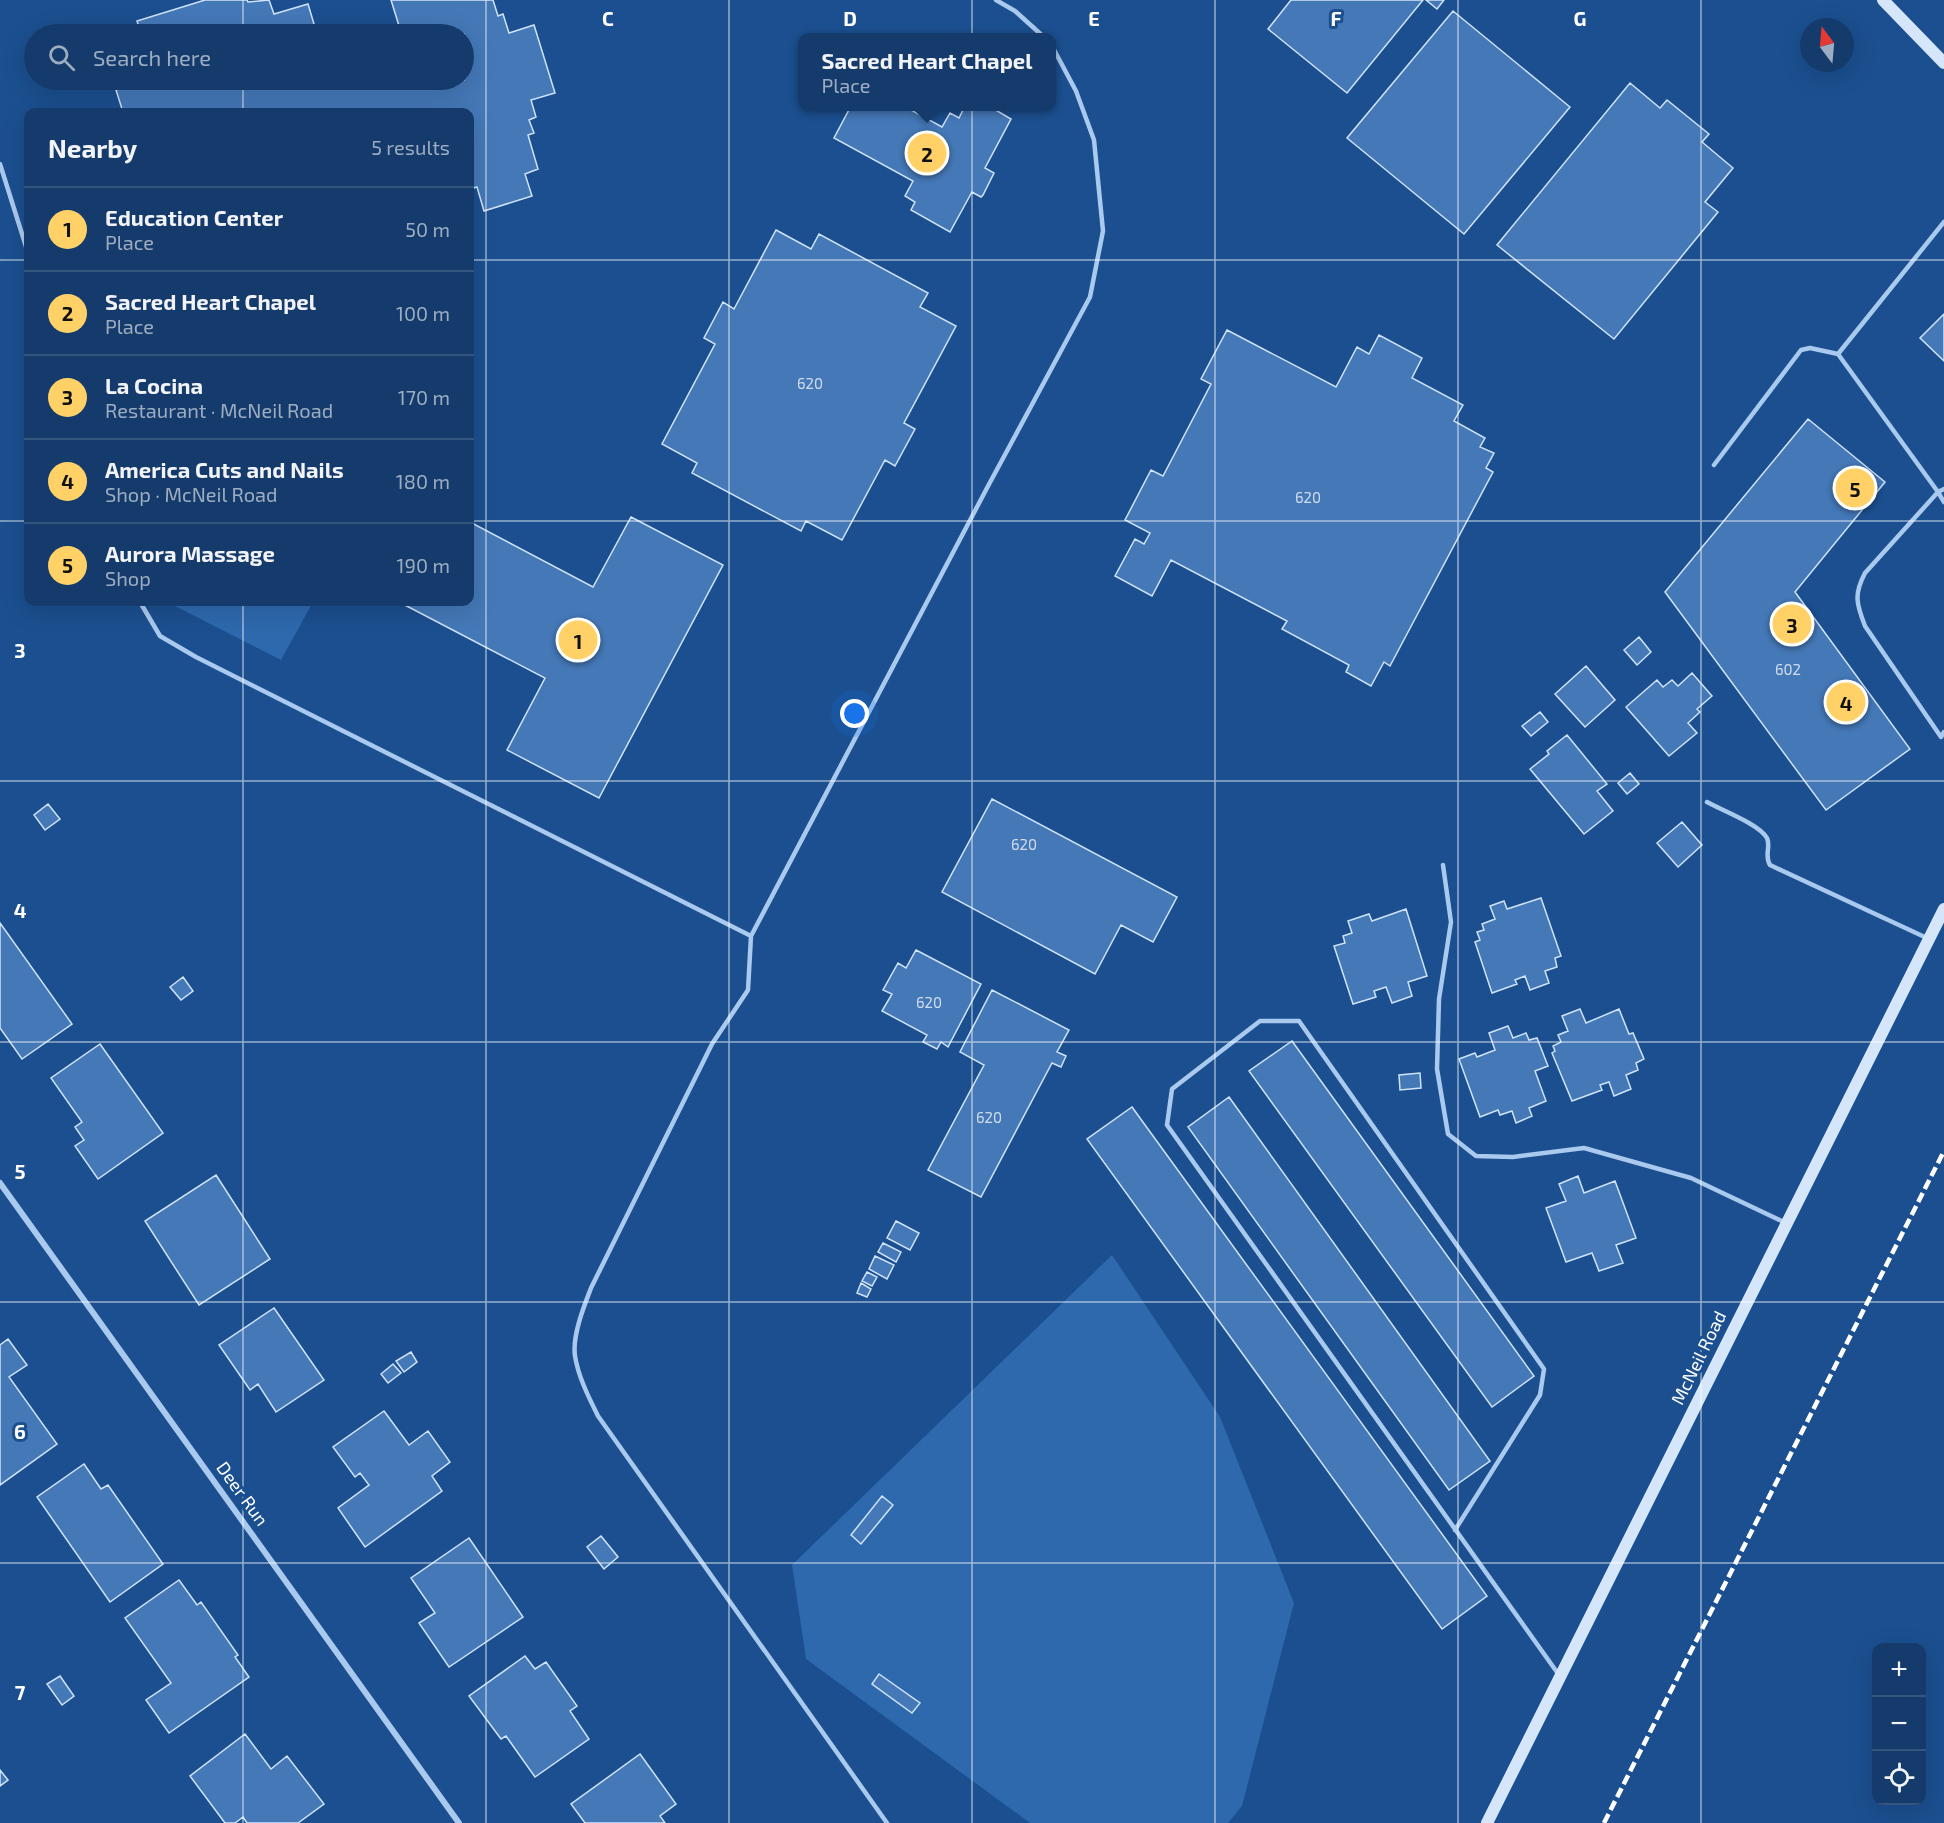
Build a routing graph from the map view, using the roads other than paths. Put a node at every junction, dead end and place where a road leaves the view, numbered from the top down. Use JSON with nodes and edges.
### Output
{"nodes":[{"id":1,"x":996,"y":0,"type":"edge"},
{"id":2,"x":1883,"y":0,"type":"edge"},
{"id":3,"x":1039,"y":33,"type":"edge"},
{"id":4,"x":1056,"y":54,"type":"edge"},
{"id":5,"x":1944,"y":63,"type":"edge"},
{"id":6,"x":0,"y":164,"type":"edge"},
{"id":7,"x":1944,"y":222,"type":"edge"},
{"id":8,"x":24,"y":240,"type":"edge"},
{"id":9,"x":1838,"y":354,"type":"junction"},
{"id":10,"x":1714,"y":465,"type":"dead end"},
{"id":11,"x":1944,"y":489,"type":"edge"},
{"id":12,"x":1938,"y":492,"type":"junction"},
{"id":13,"x":1944,"y":502,"type":"edge"},
{"id":14,"x":142,"y":606,"type":"edge"},
{"id":15,"x":1944,"y":732,"type":"edge"},
{"id":16,"x":1707,"y":802,"type":"dead end"},
{"id":17,"x":1443,"y":865,"type":"dead end"},
{"id":18,"x":1944,"y":909,"type":"edge"},
{"id":19,"x":751,"y":936,"type":"junction"},
{"id":20,"x":1929,"y":939,"type":"junction"},
{"id":21,"x":0,"y":1184,"type":"edge"},
{"id":22,"x":1786,"y":1222,"type":"junction"},
{"id":23,"x":1455,"y":1530,"type":"junction"},
{"id":24,"x":1561,"y":1677,"type":"junction"},
{"id":25,"x":459,"y":1823,"type":"edge"},
{"id":26,"x":887,"y":1823,"type":"edge"},
{"id":27,"x":1487,"y":1823,"type":"edge"}],
"edges":[{"from":1,"to":3,"type":"lane"},
{"from":2,"to":5,"type":"main road"},
{"from":4,"to":19,"type":"lane"},
{"from":6,"to":8,"type":"lane"},
{"from":7,"to":9,"type":"lane"},
{"from":9,"to":10,"type":"lane"},
{"from":9,"to":12,"type":"lane"},
{"from":11,"to":12,"type":"lane"},
{"from":12,"to":13,"type":"lane"},
{"from":12,"to":15,"type":"lane"},
{"from":14,"to":19,"type":"lane"},
{"from":16,"to":20,"type":"lane"},
{"from":17,"to":22,"type":"lane"},
{"from":18,"to":20,"type":"main road","name":"McNeil Road"},
{"from":19,"to":26,"type":"lane"},
{"from":20,"to":22,"type":"main road","name":"McNeil Road"},
{"from":21,"to":25,"type":"street","name":"Deer Run"},
{"from":22,"to":24,"type":"main road","name":"McNeil Road"},
{"from":23,"to":23,"type":"lane"},
{"from":23,"to":24,"type":"lane"},
{"from":24,"to":27,"type":"main road","name":"McNeil Road"}]}
